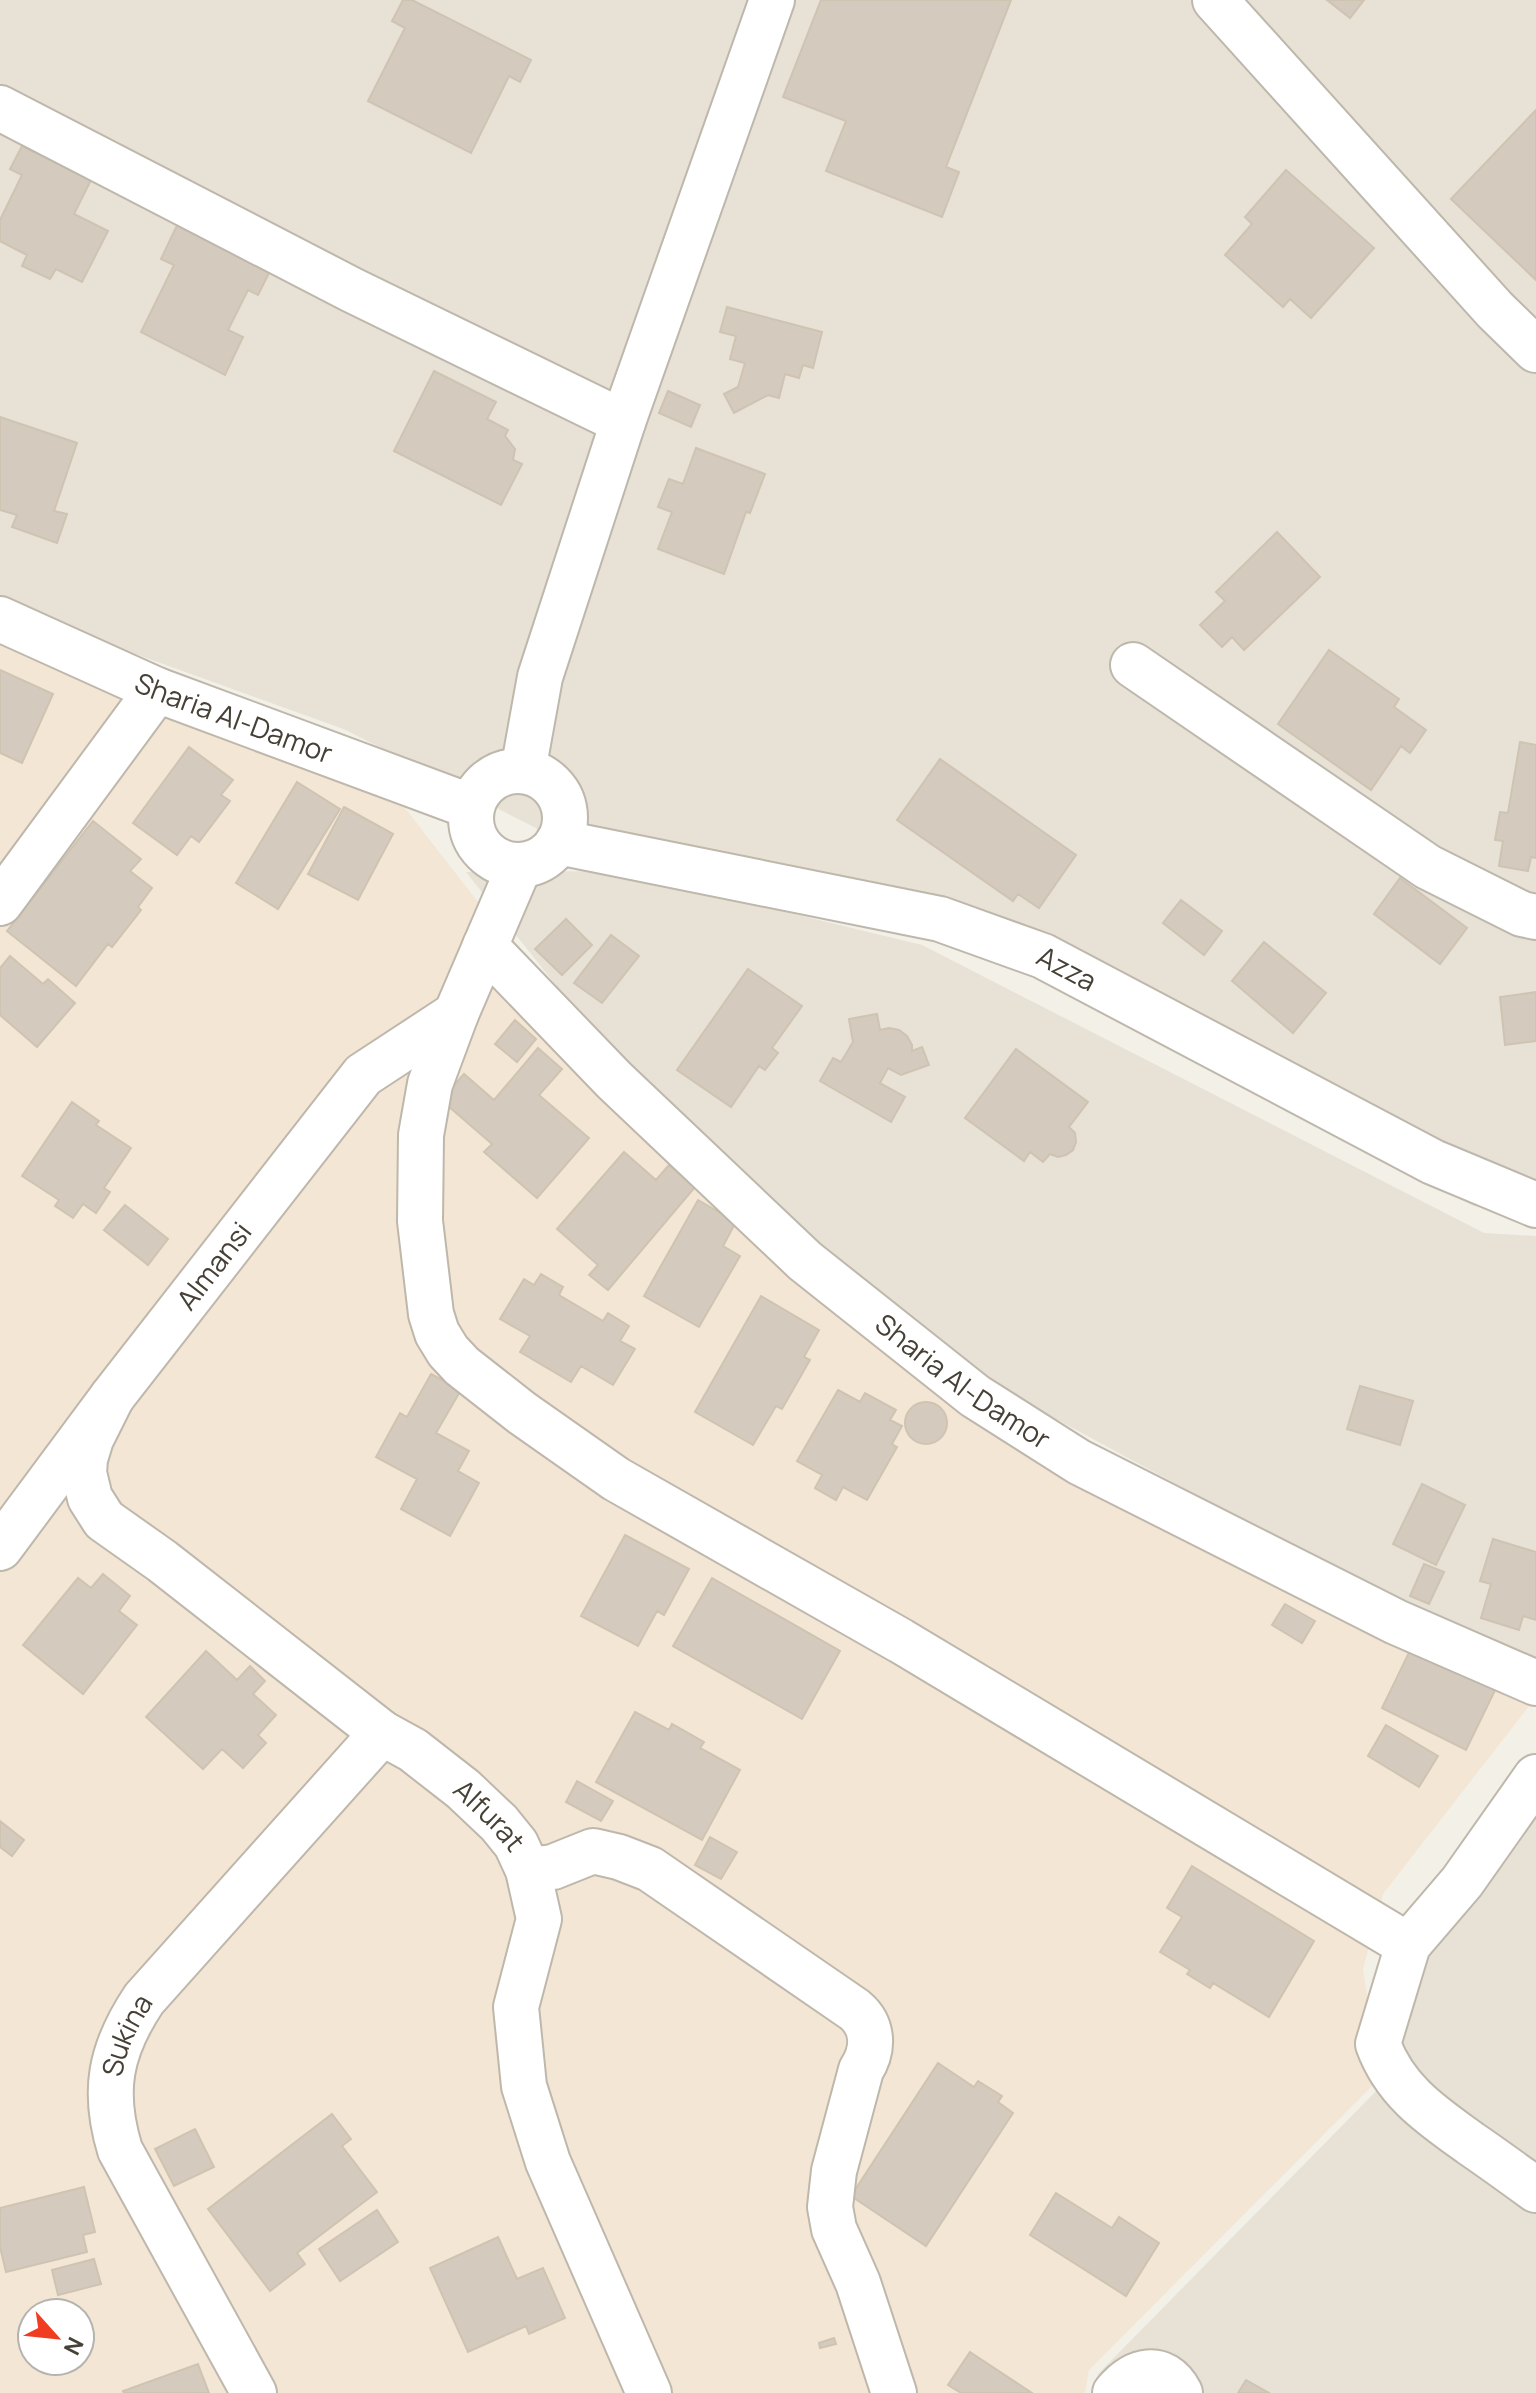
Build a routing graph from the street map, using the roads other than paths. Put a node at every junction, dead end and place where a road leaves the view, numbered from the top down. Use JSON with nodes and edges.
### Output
{"nodes":[{"id":1,"x":772,"y":0,"type":"edge"},
{"id":2,"x":1215,"y":0,"type":"edge"},
{"id":3,"x":0,"y":108,"type":"edge"},
{"id":4,"x":1536,"y":350,"type":"edge"},
{"id":5,"x":623,"y":422,"type":"junction"},
{"id":6,"x":0,"y":619,"type":"edge"},
{"id":7,"x":1133,"y":665,"type":"dead end"},
{"id":8,"x":157,"y":690,"type":"junction"},
{"id":9,"x":523,"y":771,"type":"junction"},
{"id":10,"x":472,"y":807,"type":"junction"},
{"id":11,"x":558,"y":842,"type":"junction"},
{"id":12,"x":520,"y":865,"type":"junction"},
{"id":13,"x":0,"y":903,"type":"edge"},
{"id":14,"x":1536,"y":917,"type":"edge"},
{"id":15,"x":485,"y":946,"type":"junction"},
{"id":16,"x":456,"y":1014,"type":"junction"},
{"id":17,"x":1536,"y":1205,"type":"edge"},
{"id":18,"x":112,"y":1397,"type":"junction"},
{"id":19,"x":0,"y":1548,"type":"edge"},
{"id":20,"x":1536,"y":1683,"type":"edge"},
{"id":21,"x":382,"y":1733,"type":"junction"},
{"id":22,"x":1536,"y":1777,"type":"edge"},
{"id":23,"x":528,"y":1870,"type":"junction"},
{"id":24,"x":1408,"y":1945,"type":"junction"},
{"id":25,"x":1536,"y":2190,"type":"edge"},
{"id":26,"x":254,"y":2393,"type":"edge"},
{"id":27,"x":649,"y":2393,"type":"edge"},
{"id":28,"x":894,"y":2393,"type":"edge"},
{"id":29,"x":1115,"y":2393,"type":"edge"},
{"id":30,"x":1180,"y":2393,"type":"edge"}],
"edges":[{"from":1,"to":5,"type":"street"},
{"from":2,"to":4,"type":"street"},
{"from":3,"to":5,"type":"street"},
{"from":5,"to":9,"type":"street"},
{"from":6,"to":8,"type":"street","name":"Sharia Al-Damor"},
{"from":7,"to":14,"type":"street"},
{"from":8,"to":10,"type":"street","name":"Sharia Al-Damor"},
{"from":8,"to":13,"type":"street"},
{"from":9,"to":10,"type":"street"},
{"from":9,"to":11,"type":"street"},
{"from":10,"to":12,"type":"street"},
{"from":11,"to":12,"type":"street"},
{"from":11,"to":17,"type":"street","name":"Azza"},
{"from":12,"to":15,"type":"street"},
{"from":15,"to":16,"type":"street"},
{"from":15,"to":20,"type":"street","name":"Sharia Al-Damor"},
{"from":16,"to":18,"type":"street","name":"Almansi"},
{"from":16,"to":24,"type":"street"},
{"from":18,"to":19,"type":"street","name":"Almansi"},
{"from":18,"to":21,"type":"street","name":"Alfurat"},
{"from":21,"to":23,"type":"street","name":"Alfurat"},
{"from":21,"to":26,"type":"street","name":"Sukina"},
{"from":22,"to":24,"type":"street"},
{"from":23,"to":27,"type":"street","name":"Alfurat"},
{"from":23,"to":28,"type":"street"},
{"from":24,"to":25,"type":"street"},
{"from":29,"to":30,"type":"street"}]}
